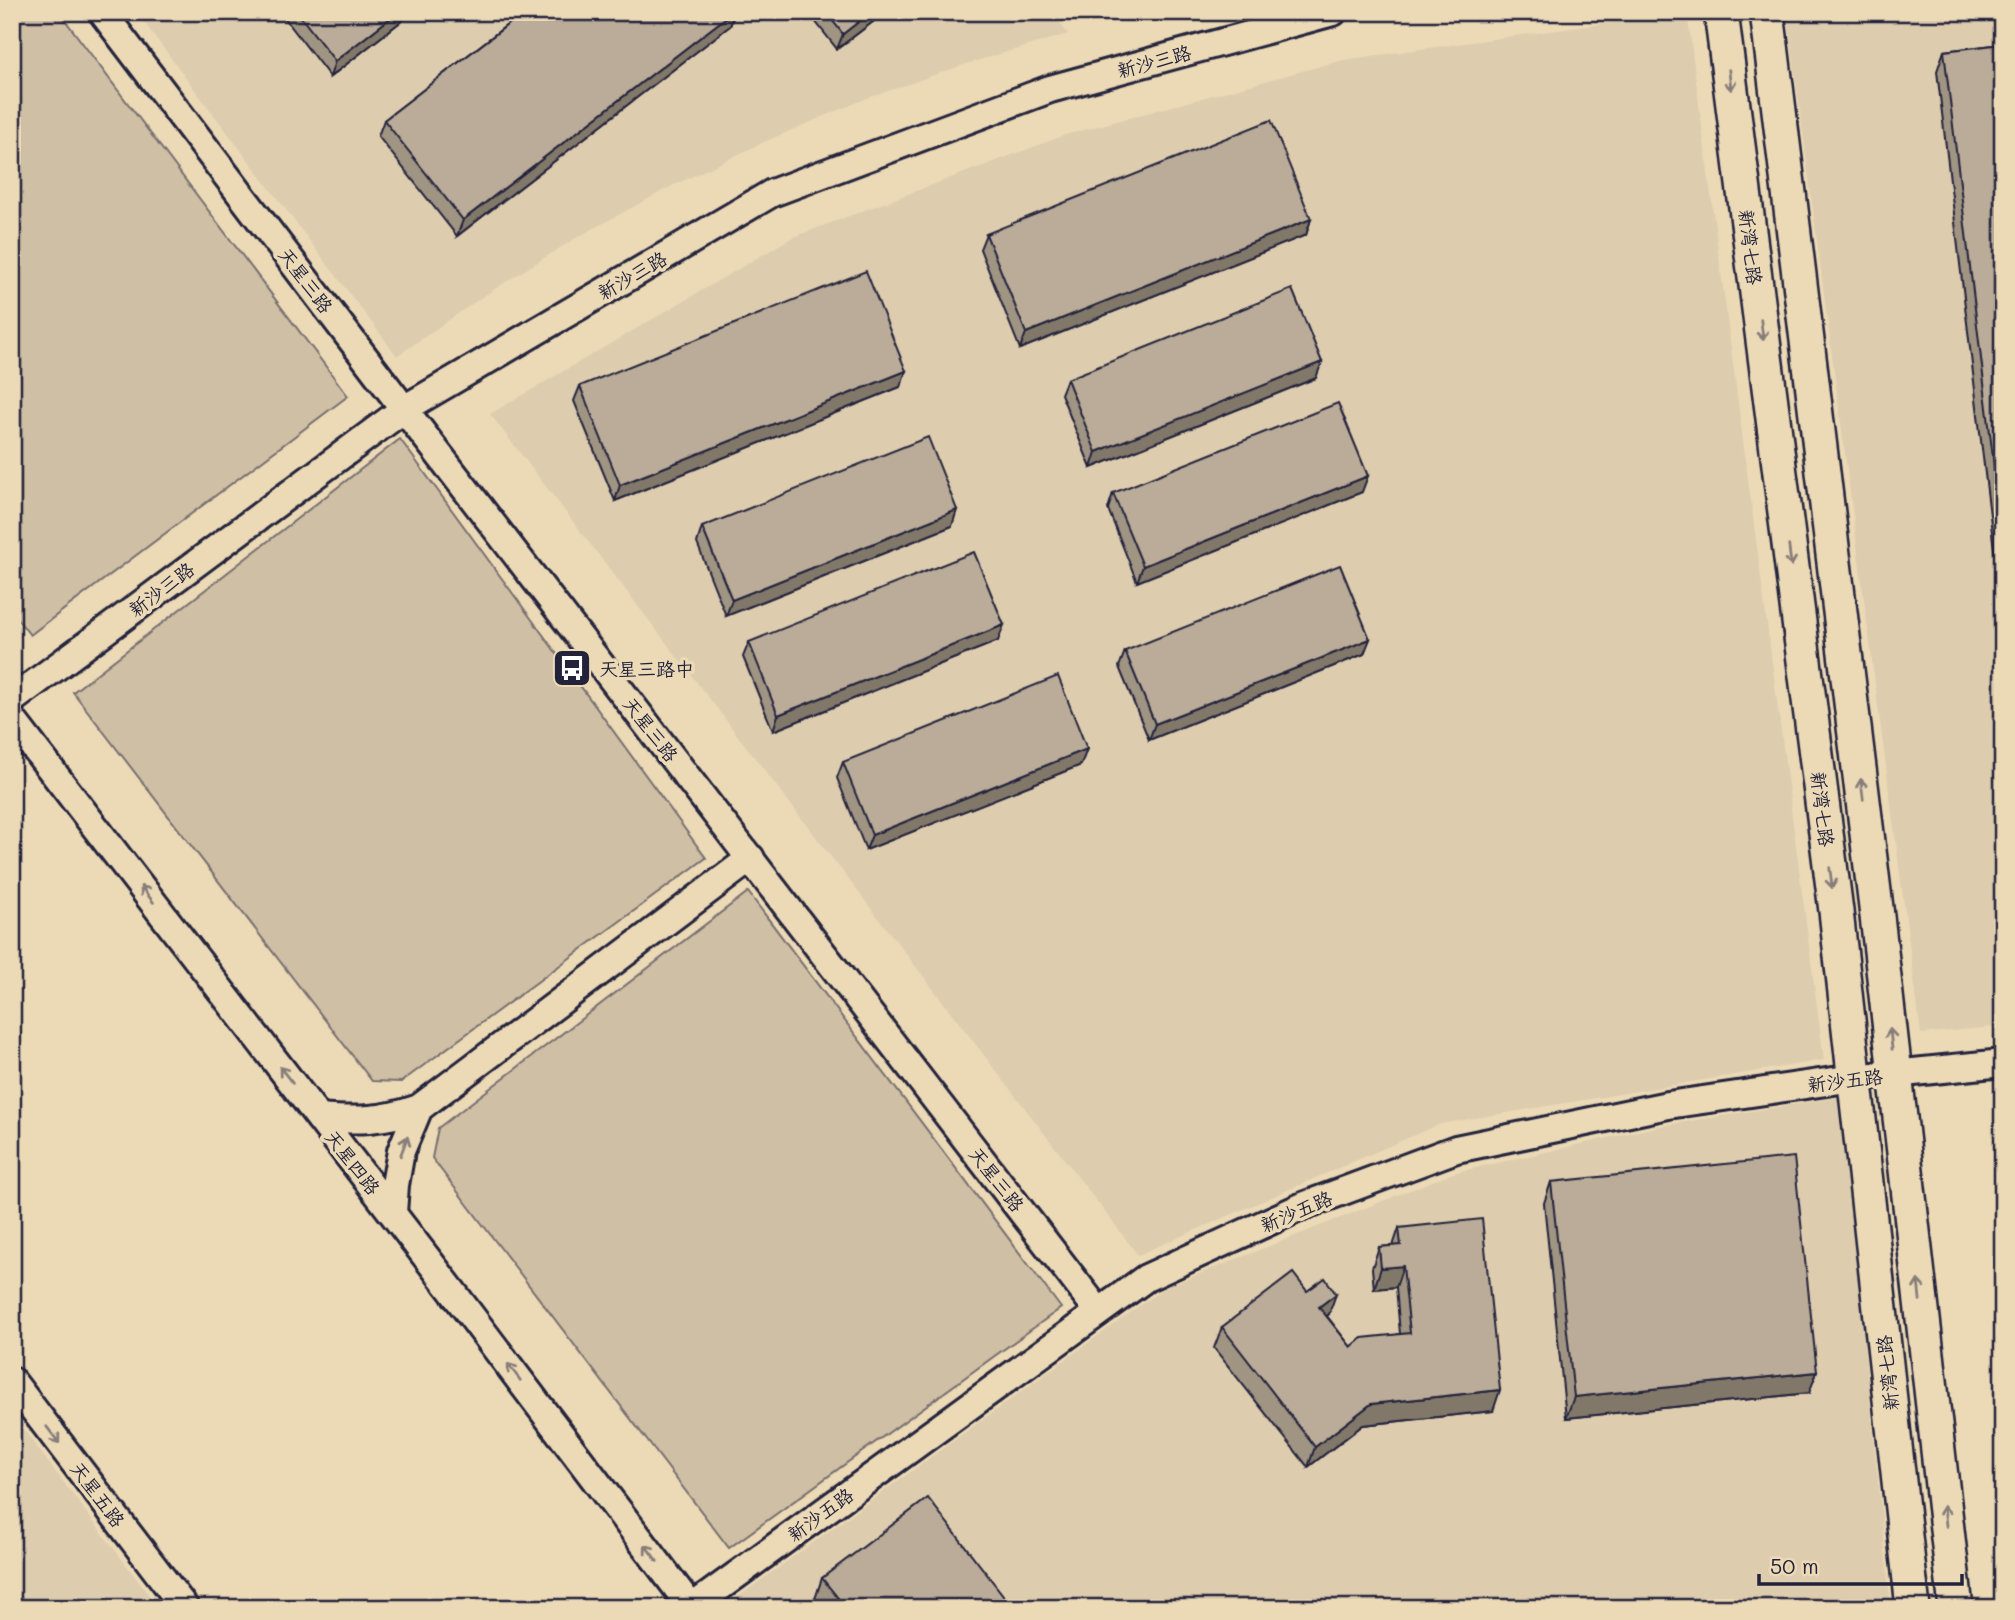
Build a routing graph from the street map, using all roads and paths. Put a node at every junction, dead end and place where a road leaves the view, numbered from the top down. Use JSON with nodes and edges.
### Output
{"nodes":[{"id":1,"x":102,"y":12,"type":"edge"},
{"id":2,"x":1333,"y":12,"type":"edge"},
{"id":3,"x":1721,"y":12,"type":"edge"},
{"id":4,"x":1767,"y":12,"type":"edge"},
{"id":5,"x":404,"y":409,"type":"junction"},
{"id":6,"x":12,"y":700,"type":"edge"},
{"id":7,"x":12,"y":719,"type":"edge"},
{"id":8,"x":751,"y":858,"type":"junction"},
{"id":9,"x":2003,"y":1063,"type":"edge"},
{"id":10,"x":1895,"y":1075,"type":"junction"},
{"id":11,"x":1854,"y":1077,"type":"junction"},
{"id":12,"x":419,"y":1108,"type":"junction"},
{"id":13,"x":318,"y":1118,"type":"junction"},
{"id":14,"x":393,"y":1213,"type":"junction"},
{"id":15,"x":1099,"y":1312,"type":"junction"},
{"id":16,"x":16,"y":1394,"type":"edge"},
{"id":17,"x":184,"y":1608,"type":"edge"},
{"id":18,"x":692,"y":1608,"type":"edge"},
{"id":19,"x":1913,"y":1608,"type":"edge"},
{"id":20,"x":1956,"y":1608,"type":"edge"}],
"edges":[{"from":1,"to":5,"type":"street","name":"天星三路"},
{"from":2,"to":5,"type":"street","name":"新沙三路"},
{"from":3,"to":11,"type":"street","name":"新湾七路","one_way":true},
{"from":10,"to":4,"type":"street","one_way":true},
{"from":5,"to":6,"type":"street","name":"新沙三路"},
{"from":5,"to":8,"type":"street","name":"天星三路"},
{"from":13,"to":7,"type":"street","name":"天星四路","one_way":true},
{"from":8,"to":12,"type":"street"},
{"from":8,"to":15,"type":"street","name":"天星三路"},
{"from":9,"to":10,"type":"street","name":"新沙五路"},
{"from":10,"to":11,"type":"street","name":"新沙五路"},
{"from":20,"to":10,"type":"street","one_way":true},
{"from":11,"to":15,"type":"street","name":"新沙五路"},
{"from":11,"to":19,"type":"street","name":"新湾七路"},
{"from":12,"to":13,"type":"street"},
{"from":14,"to":12,"type":"street","one_way":true},
{"from":13,"to":14,"type":"street","name":"天星四路"},
{"from":18,"to":14,"type":"street","name":"天星四路","one_way":true},
{"from":15,"to":18,"type":"street","name":"新沙五路"},
{"from":16,"to":17,"type":"street","name":"天星五路","one_way":true}]}
